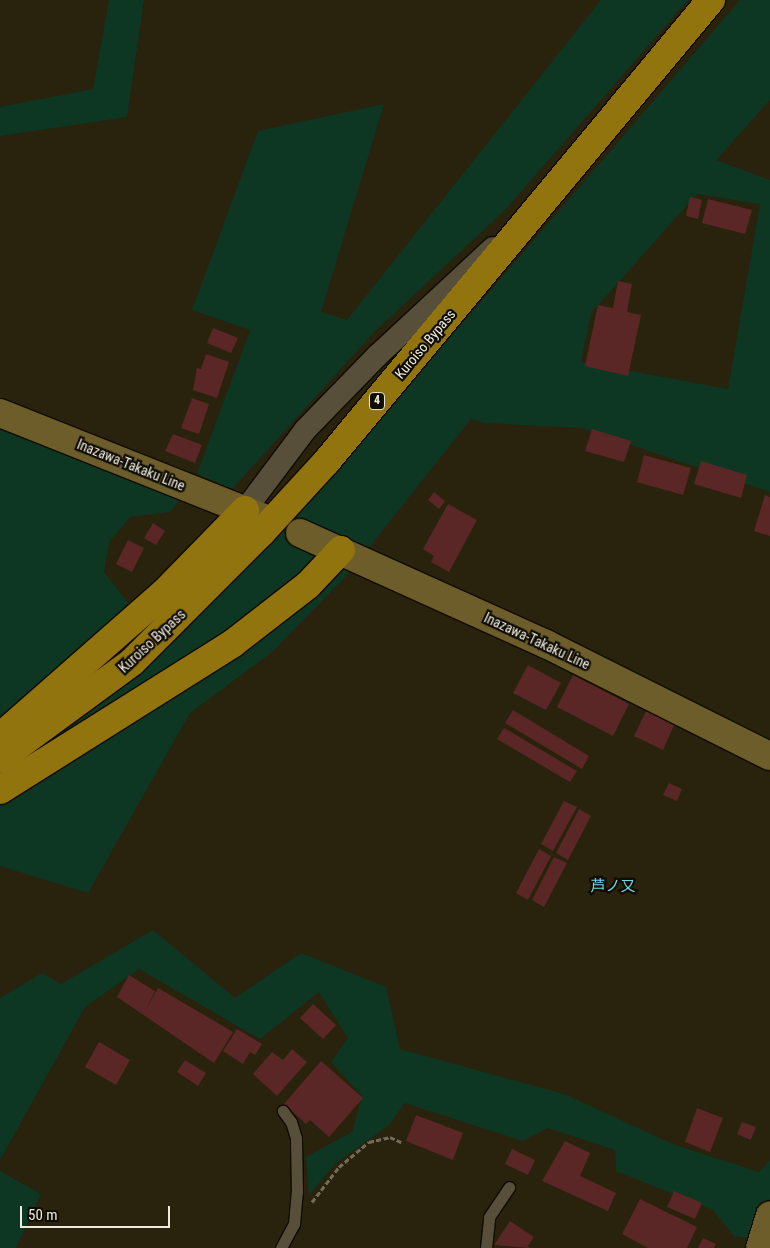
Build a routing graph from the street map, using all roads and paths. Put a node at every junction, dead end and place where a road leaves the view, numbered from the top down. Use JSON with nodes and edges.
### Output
{"nodes":[{"id":1,"x":711,"y":0,"type":"edge"},
{"id":2,"x":536,"y":210,"type":"junction"},
{"id":3,"x":0,"y":413,"type":"edge"},
{"id":4,"x":253,"y":513,"type":"junction"},
{"id":5,"x":300,"y":533,"type":"dead end"},
{"id":6,"x":341,"y":550,"type":"junction"},
{"id":7,"x":0,"y":737,"type":"edge"},
{"id":8,"x":770,"y":756,"type":"edge"},
{"id":9,"x":0,"y":758,"type":"edge"},
{"id":10,"x":0,"y":790,"type":"edge"},
{"id":11,"x":283,"y":1111,"type":"dead end"},
{"id":12,"x":403,"y":1143,"type":"dead end"},
{"id":13,"x":510,"y":1187,"type":"dead end"},
{"id":14,"x":770,"y":1216,"type":"edge"},
{"id":15,"x":294,"y":1224,"type":"junction"},
{"id":16,"x":281,"y":1248,"type":"edge"},
{"id":17,"x":486,"y":1248,"type":"edge"},
{"id":18,"x":760,"y":1248,"type":"edge"}],
"edges":[{"from":1,"to":2,"type":"highway","name":"Kuroiso Bypass","number":"4"},
{"from":2,"to":4,"type":"street"},
{"from":2,"to":9,"type":"highway","name":"Kuroiso Bypass","number":"4"},
{"from":3,"to":4,"type":"main road","name":"Inazawa-Takaku Line"},
{"from":4,"to":7,"type":"highway"},
{"from":5,"to":6,"type":"main road","name":"Inazawa-Takaku Line"},
{"from":6,"to":8,"type":"main road","name":"Inazawa-Takaku Line"},
{"from":6,"to":10,"type":"highway"},
{"from":11,"to":15,"type":"lane"},
{"from":12,"to":15,"type":"path"},
{"from":13,"to":17,"type":"lane"},
{"from":14,"to":18,"type":"main road"},
{"from":15,"to":16,"type":"lane"}]}
